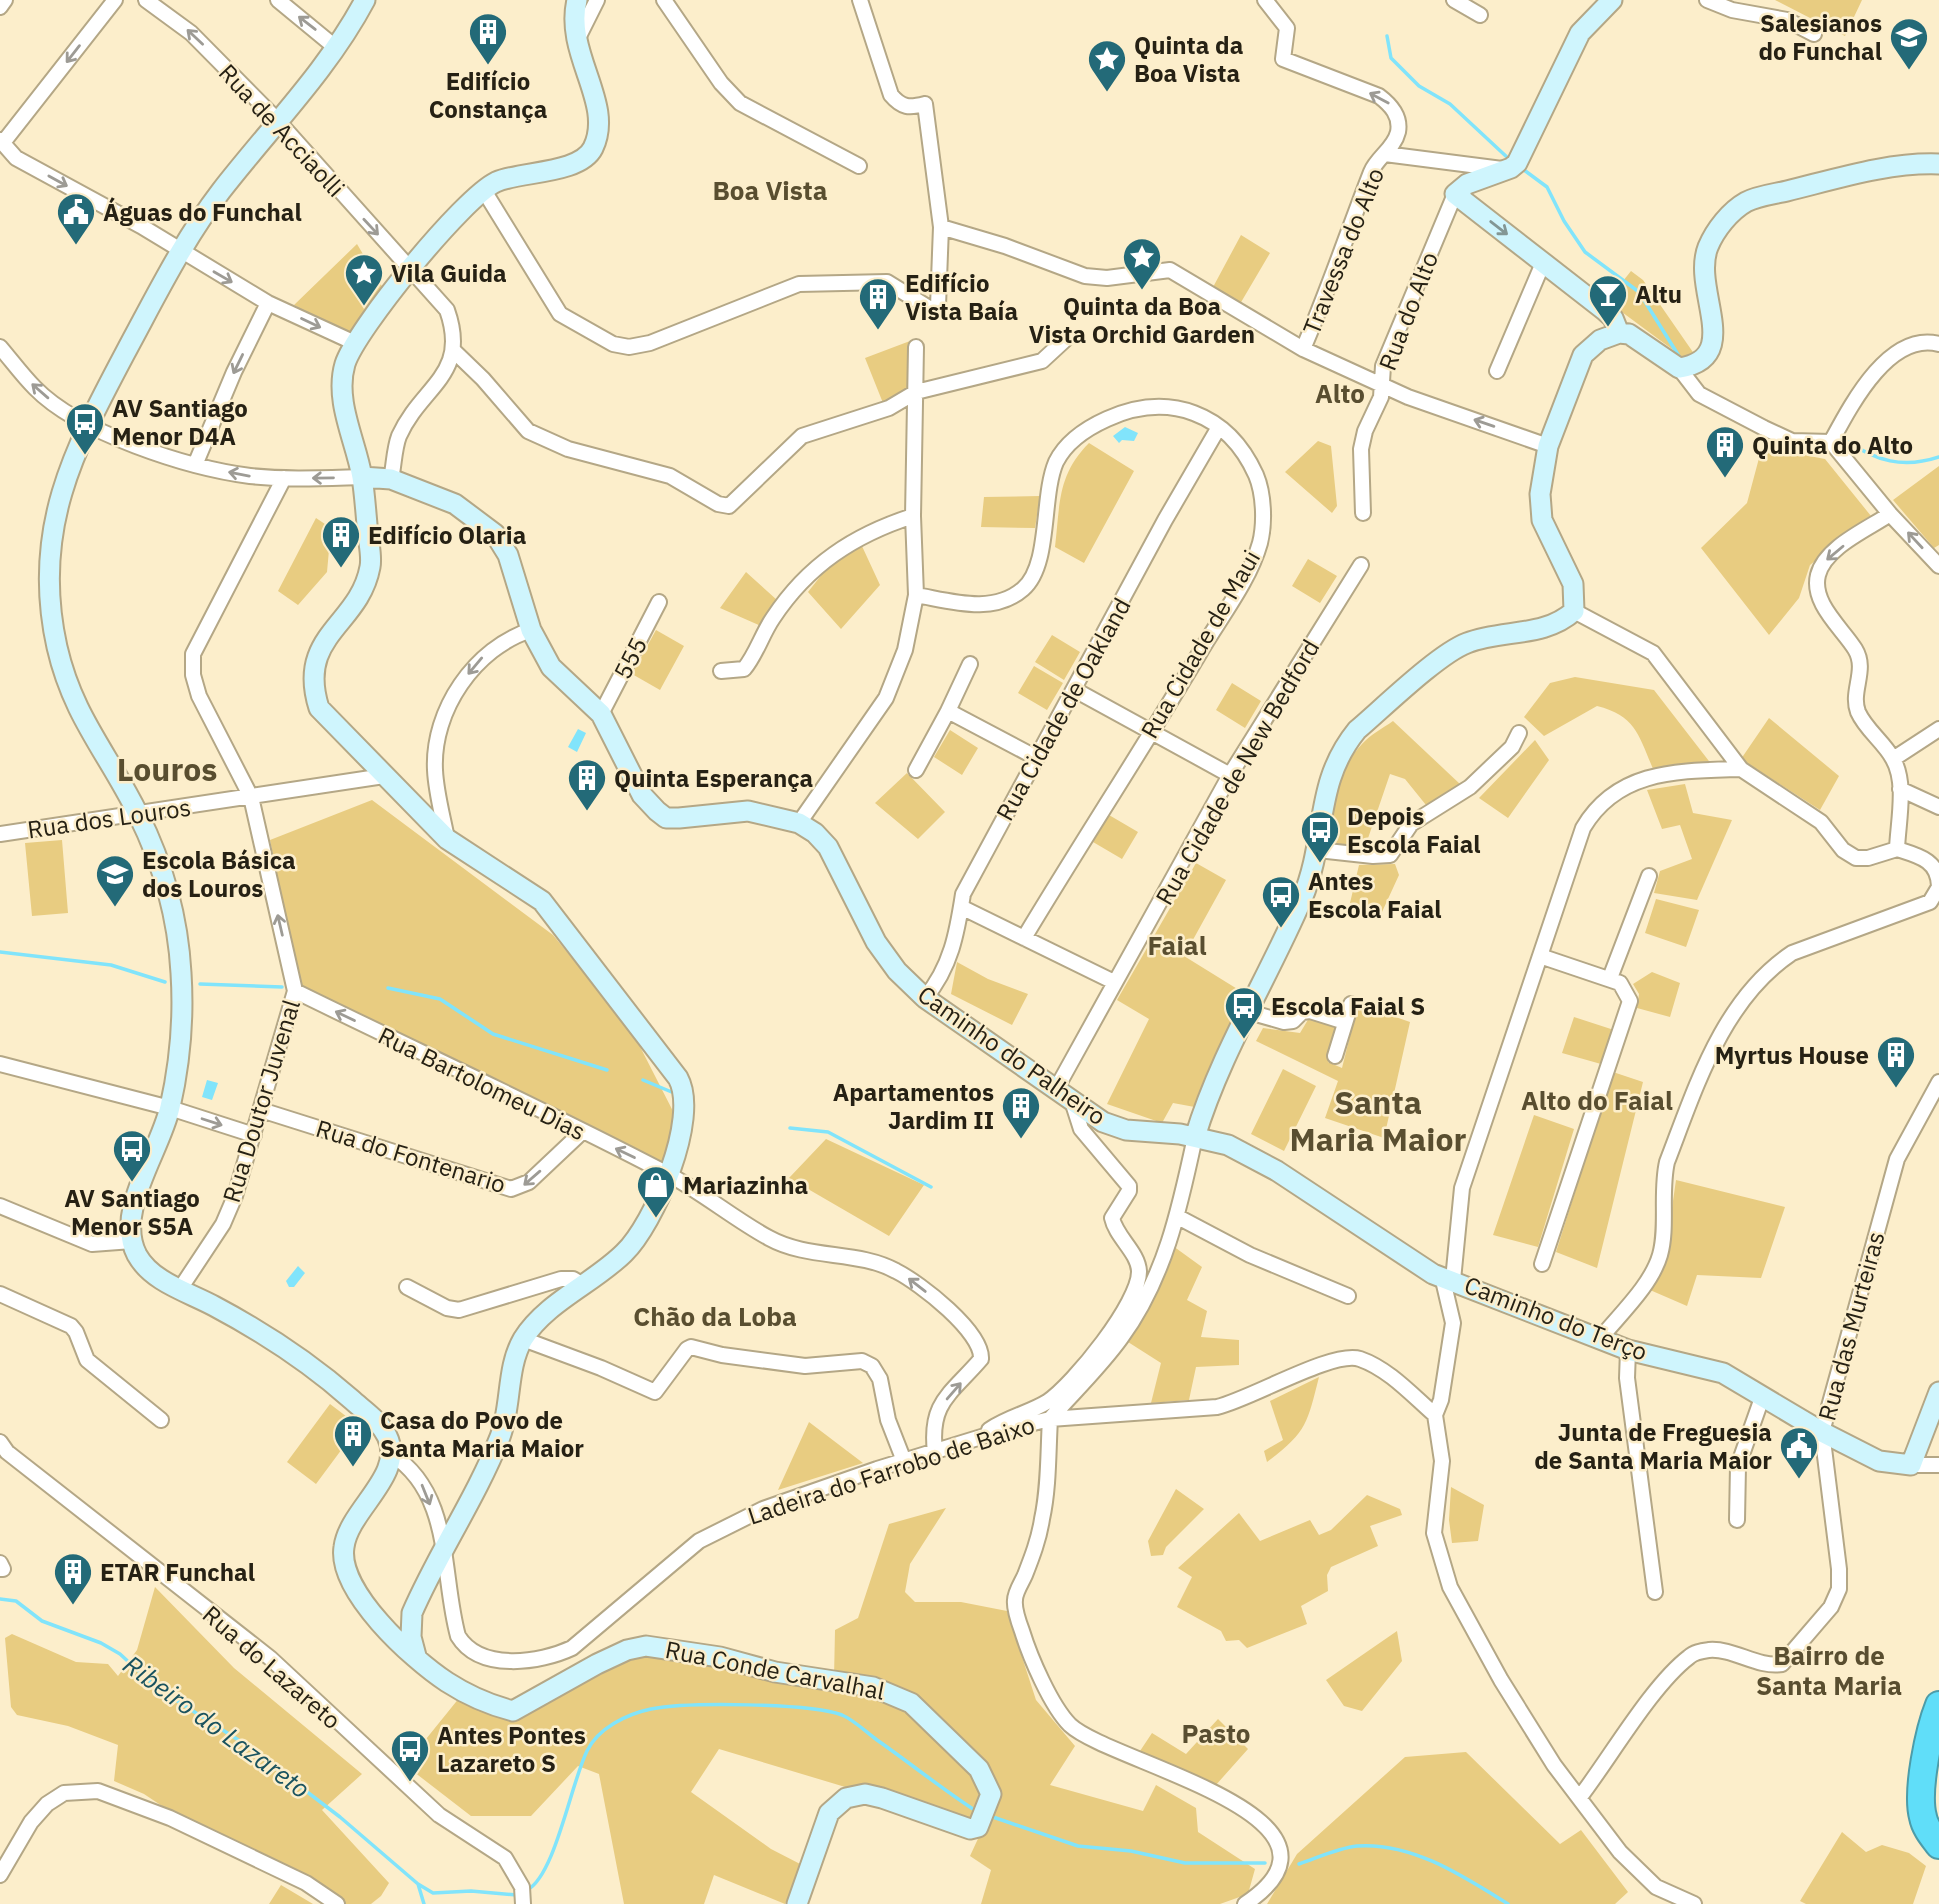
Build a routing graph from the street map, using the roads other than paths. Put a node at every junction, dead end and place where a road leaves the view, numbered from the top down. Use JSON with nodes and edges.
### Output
{"nodes":[{"id":1,"x":5,"y":0,"type":"edge"},
{"id":2,"x":115,"y":0,"type":"edge"},
{"id":3,"x":146,"y":0,"type":"edge"},
{"id":4,"x":278,"y":0,"type":"edge"},
{"id":5,"x":365,"y":0,"type":"edge"},
{"id":6,"x":578,"y":0,"type":"edge"},
{"id":7,"x":597,"y":0,"type":"edge"},
{"id":8,"x":664,"y":0,"type":"edge"},
{"id":9,"x":860,"y":0,"type":"edge"},
{"id":10,"x":1265,"y":0,"type":"edge"},
{"id":11,"x":1454,"y":0,"type":"edge"},
{"id":12,"x":1612,"y":0,"type":"edge"},
{"id":13,"x":1707,"y":0,"type":"edge"},
{"id":14,"x":0,"y":7,"type":"edge"},
{"id":15,"x":1480,"y":15,"type":"dead end"},
{"id":16,"x":1814,"y":34,"type":"dead end"},
{"id":17,"x":576,"y":42,"type":"junction"},
{"id":18,"x":335,"y":47,"type":"junction"},
{"id":19,"x":277,"y":120,"type":"junction"},
{"id":20,"x":1,"y":142,"type":"edge"},
{"id":21,"x":1385,"y":154,"type":"junction"},
{"id":22,"x":1939,"y":164,"type":"edge"},
{"id":23,"x":859,"y":166,"type":"dead end"},
{"id":24,"x":1503,"y":169,"type":"junction"},
{"id":25,"x":483,"y":189,"type":"junction"},
{"id":26,"x":1455,"y":194,"type":"junction"},
{"id":27,"x":941,"y":227,"type":"junction"},
{"id":28,"x":179,"y":251,"type":"junction"},
{"id":29,"x":1543,"y":263,"type":"junction"},
{"id":30,"x":411,"y":269,"type":"junction"},
{"id":31,"x":268,"y":303,"type":"junction"},
{"id":32,"x":1619,"y":332,"type":"junction"},
{"id":33,"x":1068,"y":337,"type":"dead end"},
{"id":34,"x":355,"y":343,"type":"junction"},
{"id":35,"x":1939,"y":344,"type":"edge"},
{"id":36,"x":0,"y":347,"type":"edge"},
{"id":37,"x":916,"y":347,"type":"dead end"},
{"id":38,"x":1303,"y":349,"type":"junction"},
{"id":39,"x":455,"y":352,"type":"junction"},
{"id":40,"x":1679,"y":368,"type":"junction"},
{"id":41,"x":1497,"y":371,"type":"dead end"},
{"id":42,"x":1381,"y":384,"type":"junction"},
{"id":43,"x":916,"y":392,"type":"junction"},
{"id":44,"x":88,"y":424,"type":"junction"},
{"id":45,"x":1219,"y":427,"type":"junction"},
{"id":46,"x":1831,"y":442,"type":"junction"},
{"id":47,"x":1548,"y":446,"type":"junction"},
{"id":48,"x":195,"y":465,"type":"junction"},
{"id":49,"x":362,"y":477,"type":"junction"},
{"id":50,"x":284,"y":478,"type":"junction"},
{"id":51,"x":391,"y":479,"type":"junction"},
{"id":52,"x":1363,"y":513,"type":"dead end"},
{"id":53,"x":1890,"y":514,"type":"junction"},
{"id":54,"x":913,"y":516,"type":"junction"},
{"id":55,"x":1361,"y":565,"type":"dead end"},
{"id":56,"x":1939,"y":566,"type":"edge"},
{"id":57,"x":916,"y":595,"type":"junction"},
{"id":58,"x":659,"y":602,"type":"dead end"},
{"id":59,"x":1574,"y":611,"type":"junction"},
{"id":60,"x":531,"y":630,"type":"junction"},
{"id":61,"x":970,"y":664,"type":"dead end"},
{"id":62,"x":721,"y":671,"type":"dead end"},
{"id":63,"x":1075,"y":690,"type":"junction"},
{"id":64,"x":948,"y":711,"type":"junction"},
{"id":65,"x":601,"y":714,"type":"junction"},
{"id":66,"x":1939,"y":729,"type":"edge"},
{"id":67,"x":1151,"y":730,"type":"junction"},
{"id":68,"x":1519,"y":733,"type":"dead end"},
{"id":69,"x":1035,"y":757,"type":"junction"},
{"id":70,"x":1893,"y":759,"type":"junction"},
{"id":71,"x":1741,"y":769,"type":"junction"},
{"id":72,"x":916,"y":770,"type":"dead end"},
{"id":73,"x":1230,"y":775,"type":"junction"},
{"id":74,"x":384,"y":776,"type":"junction"},
{"id":75,"x":1900,"y":789,"type":"junction"},
{"id":76,"x":251,"y":797,"type":"junction"},
{"id":77,"x":1939,"y":807,"type":"edge"},
{"id":78,"x":138,"y":813,"type":"junction"},
{"id":79,"x":799,"y":823,"type":"junction"},
{"id":80,"x":0,"y":834,"type":"edge"},
{"id":81,"x":447,"y":839,"type":"junction"},
{"id":82,"x":1897,"y":849,"type":"junction"},
{"id":83,"x":1318,"y":850,"type":"junction"},
{"id":84,"x":1649,"y":876,"type":"dead end"},
{"id":85,"x":1939,"y":886,"type":"edge"},
{"id":86,"x":961,"y":907,"type":"junction"},
{"id":87,"x":1024,"y":938,"type":"junction"},
{"id":88,"x":1540,"y":956,"type":"junction"},
{"id":89,"x":1610,"y":978,"type":"junction"},
{"id":90,"x":1114,"y":982,"type":"junction"},
{"id":91,"x":295,"y":991,"type":"junction"},
{"id":92,"x":925,"y":998,"type":"junction"},
{"id":93,"x":1351,"y":1004,"type":"dead end"},
{"id":94,"x":1249,"y":1012,"type":"junction"},
{"id":95,"x":1345,"y":1022,"type":"junction"},
{"id":96,"x":1335,"y":1056,"type":"dead end"},
{"id":97,"x":0,"y":1064,"type":"edge"},
{"id":98,"x":1939,"y":1082,"type":"edge"},
{"id":99,"x":1055,"y":1091,"type":"junction"},
{"id":100,"x":1073,"y":1104,"type":"junction"},
{"id":101,"x":170,"y":1108,"type":"junction"},
{"id":102,"x":261,"y":1110,"type":"junction"},
{"id":103,"x":582,"y":1132,"type":"junction"},
{"id":104,"x":254,"y":1135,"type":"junction"},
{"id":105,"x":1195,"y":1137,"type":"junction"},
{"id":106,"x":669,"y":1174,"type":"junction"},
{"id":107,"x":0,"y":1206,"type":"edge"},
{"id":108,"x":1178,"y":1217,"type":"junction"},
{"id":109,"x":132,"y":1241,"type":"junction"},
{"id":110,"x":1542,"y":1264,"type":"dead end"},
{"id":111,"x":1448,"y":1278,"type":"junction"},
{"id":112,"x":583,"y":1285,"type":"junction"},
{"id":113,"x":407,"y":1287,"type":"dead end"},
{"id":114,"x":180,"y":1289,"type":"junction"},
{"id":115,"x":0,"y":1294,"type":"edge"},
{"id":116,"x":1348,"y":1296,"type":"dead end"},
{"id":117,"x":523,"y":1339,"type":"junction"},
{"id":118,"x":1599,"y":1340,"type":"junction"},
{"id":119,"x":1628,"y":1350,"type":"junction"},
{"id":120,"x":1939,"y":1392,"type":"edge"},
{"id":121,"x":1763,"y":1395,"type":"junction"},
{"id":122,"x":1435,"y":1415,"type":"junction"},
{"id":123,"x":1051,"y":1419,"type":"junction"},
{"id":124,"x":161,"y":1420,"type":"dead end"},
{"id":125,"x":1822,"y":1432,"type":"junction"},
{"id":126,"x":977,"y":1438,"type":"junction"},
{"id":127,"x":0,"y":1442,"type":"edge"},
{"id":128,"x":935,"y":1452,"type":"junction"},
{"id":129,"x":391,"y":1454,"type":"junction"},
{"id":130,"x":904,"y":1461,"type":"junction"},
{"id":131,"x":1911,"y":1465,"type":"junction"},
{"id":132,"x":1939,"y":1465,"type":"edge"},
{"id":133,"x":1737,"y":1520,"type":"dead end"},
{"id":134,"x":445,"y":1547,"type":"junction"},
{"id":135,"x":0,"y":1563,"type":"edge"},
{"id":136,"x":0,"y":1569,"type":"edge"},
{"id":137,"x":1655,"y":1592,"type":"dead end"},
{"id":138,"x":411,"y":1620,"type":"junction"},
{"id":139,"x":387,"y":1626,"type":"junction"},
{"id":140,"x":416,"y":1657,"type":"junction"},
{"id":141,"x":1939,"y":1705,"type":"edge"},
{"id":142,"x":1939,"y":1753,"type":"edge"},
{"id":143,"x":1580,"y":1797,"type":"junction"},
{"id":144,"x":1936,"y":1834,"type":"edge"},
{"id":145,"x":0,"y":1875,"type":"edge"},
{"id":146,"x":1250,"y":1901,"type":"edge"},
{"id":147,"x":336,"y":1904,"type":"edge"},
{"id":148,"x":523,"y":1904,"type":"edge"},
{"id":149,"x":797,"y":1904,"type":"edge"},
{"id":150,"x":1694,"y":1904,"type":"edge"}],
"edges":[{"from":1,"to":14,"type":"street"},
{"from":2,"to":20,"type":"street","one_way":true},
{"from":19,"to":3,"type":"street","name":"Rua de Acciaolli","one_way":true},
{"from":18,"to":4,"type":"street","one_way":true},
{"from":5,"to":18,"type":"street"},
{"from":6,"to":17,"type":"street"},
{"from":7,"to":17,"type":"street"},
{"from":8,"to":23,"type":"street"},
{"from":9,"to":27,"type":"street"},
{"from":21,"to":10,"type":"street","name":"Travessa do Alto","one_way":true},
{"from":11,"to":15,"type":"street"},
{"from":12,"to":24,"type":"street"},
{"from":13,"to":16,"type":"street"},
{"from":17,"to":25,"type":"street"},
{"from":18,"to":19,"type":"street"},
{"from":19,"to":28,"type":"street"},
{"from":19,"to":30,"type":"street","name":"Rua de Acciaolli","one_way":true},
{"from":20,"to":28,"type":"street","one_way":true},
{"from":21,"to":24,"type":"street"},
{"from":21,"to":38,"type":"street","name":"Travessa do Alto"},
{"from":22,"to":40,"type":"street"},
{"from":24,"to":26,"type":"street"},
{"from":25,"to":27,"type":"street"},
{"from":25,"to":30,"type":"street"},
{"from":26,"to":29,"type":"street","one_way":true},
{"from":26,"to":42,"type":"street","name":"Rua do Alto"},
{"from":27,"to":38,"type":"street"},
{"from":28,"to":31,"type":"street","one_way":true},
{"from":28,"to":44,"type":"street"},
{"from":29,"to":32,"type":"street"},
{"from":29,"to":41,"type":"street"},
{"from":30,"to":34,"type":"street"},
{"from":30,"to":39,"type":"street","name":"Rua de Acciaolli"},
{"from":31,"to":34,"type":"street","one_way":true},
{"from":31,"to":48,"type":"street","one_way":true},
{"from":32,"to":40,"type":"street"},
{"from":32,"to":47,"type":"street"},
{"from":33,"to":43,"type":"street"},
{"from":34,"to":49,"type":"street"},
{"from":35,"to":46,"type":"street"},
{"from":44,"to":36,"type":"street","name":"Caminho do Palheiro","one_way":true},
{"from":37,"to":43,"type":"street"},
{"from":38,"to":42,"type":"street"},
{"from":39,"to":43,"type":"street"},
{"from":39,"to":51,"type":"street"},
{"from":40,"to":46,"type":"street"},
{"from":47,"to":42,"type":"street","one_way":true},
{"from":42,"to":52,"type":"street","name":"Rua do Alto"},
{"from":43,"to":54,"type":"street"},
{"from":44,"to":48,"type":"street","name":"Caminho do Palheiro"},
{"from":44,"to":78,"type":"street"},
{"from":45,"to":57,"type":"street","name":"Rua Cidade de Maui"},
{"from":45,"to":63,"type":"street","name":"Rua Cidade de Oakland"},
{"from":45,"to":67,"type":"street","name":"Rua Cidade de Maui"},
{"from":46,"to":53,"type":"street"},
{"from":47,"to":59,"type":"street"},
{"from":50,"to":48,"type":"street","name":"Caminho do Palheiro","one_way":true},
{"from":49,"to":50,"type":"street","name":"Caminho do Palheiro","one_way":true},
{"from":49,"to":51,"type":"street","name":"Caminho do Palheiro"},
{"from":49,"to":74,"type":"street"},
{"from":50,"to":76,"type":"street","name":"Rua Doutor Juvenal"},
{"from":51,"to":60,"type":"street","name":"Caminho do Palheiro"},
{"from":56,"to":53,"type":"street","one_way":true},
{"from":53,"to":70,"type":"street","one_way":true},
{"from":54,"to":57,"type":"street"},
{"from":54,"to":62,"type":"street"},
{"from":55,"to":73,"type":"street","name":"Rua Cidade de New Bedford"},
{"from":57,"to":79,"type":"street"},
{"from":58,"to":65,"type":"street","name":"555"},
{"from":59,"to":71,"type":"street"},
{"from":59,"to":83,"type":"street"},
{"from":60,"to":65,"type":"street","name":"Caminho do Palheiro"},
{"from":60,"to":81,"type":"street","one_way":true},
{"from":61,"to":64,"type":"street"},
{"from":63,"to":67,"type":"street"},
{"from":63,"to":69,"type":"street","name":"Rua Cidade de Oakland"},
{"from":64,"to":69,"type":"street"},
{"from":64,"to":72,"type":"street"},
{"from":65,"to":79,"type":"street","name":"Caminho do Palheiro"},
{"from":66,"to":70,"type":"street"},
{"from":67,"to":73,"type":"street"},
{"from":67,"to":87,"type":"street","name":"Rua Cidade de Maui"},
{"from":68,"to":83,"type":"street"},
{"from":69,"to":86,"type":"street","name":"Rua Cidade de Oakland"},
{"from":70,"to":75,"type":"street"},
{"from":71,"to":82,"type":"street"},
{"from":71,"to":88,"type":"street"},
{"from":73,"to":90,"type":"street","name":"Rua Cidade de New Bedford"},
{"from":74,"to":76,"type":"street","name":"Rua dos Louros"},
{"from":74,"to":81,"type":"street"},
{"from":75,"to":77,"type":"street"},
{"from":75,"to":82,"type":"street"},
{"from":76,"to":78,"type":"street","name":"Rua dos Louros"},
{"from":91,"to":76,"type":"street","name":"Rua Doutor Juvenal","one_way":true},
{"from":78,"to":80,"type":"street","name":"Rua dos Louros"},
{"from":78,"to":101,"type":"street"},
{"from":79,"to":92,"type":"street","name":"Caminho do Palheiro"},
{"from":81,"to":106,"type":"street"},
{"from":82,"to":85,"type":"street"},
{"from":83,"to":94,"type":"street"},
{"from":84,"to":89,"type":"street"},
{"from":85,"to":118,"type":"street"},
{"from":86,"to":87,"type":"street"},
{"from":86,"to":92,"type":"street","name":"Rua Cidade de Oakland"},
{"from":87,"to":90,"type":"street"},
{"from":88,"to":89,"type":"street"},
{"from":88,"to":111,"type":"street"},
{"from":89,"to":110,"type":"street"},
{"from":90,"to":99,"type":"street","name":"Rua Cidade de New Bedford"},
{"from":91,"to":102,"type":"street","name":"Rua Doutor Juvenal"},
{"from":103,"to":91,"type":"street","name":"Rua Bartolomeu Dias","one_way":true},
{"from":92,"to":99,"type":"street","name":"Caminho do Palheiro"},
{"from":93,"to":95,"type":"street"},
{"from":94,"to":95,"type":"street"},
{"from":94,"to":105,"type":"street"},
{"from":95,"to":96,"type":"street"},
{"from":97,"to":101,"type":"street"},
{"from":98,"to":125,"type":"street","name":"Rua das Murteiras"},
{"from":99,"to":100,"type":"street","name":"Caminho do Palheiro"},
{"from":100,"to":105,"type":"street","name":"Caminho do Palheiro"},
{"from":100,"to":126,"type":"street"},
{"from":101,"to":104,"type":"street","one_way":true},
{"from":101,"to":109,"type":"street"},
{"from":103,"to":102,"type":"street","name":"Rua do Fontenario","one_way":true},
{"from":102,"to":104,"type":"street","name":"Rua Doutor Juvenal"},
{"from":106,"to":103,"type":"street","name":"Rua Bartolomeu Dias","one_way":true},
{"from":104,"to":114,"type":"street","name":"Rua Doutor Juvenal"},
{"from":105,"to":108,"type":"street"},
{"from":105,"to":111,"type":"street","name":"Caminho do Palheiro"},
{"from":106,"to":112,"type":"street"},
{"from":128,"to":106,"type":"street","name":"Rua Bartolomeu Dias","one_way":true},
{"from":107,"to":109,"type":"street"},
{"from":108,"to":116,"type":"street"},
{"from":108,"to":123,"type":"street"},
{"from":109,"to":114,"type":"street"},
{"from":111,"to":118,"type":"street","name":"Caminho do Terço"},
{"from":111,"to":122,"type":"street"},
{"from":112,"to":113,"type":"street"},
{"from":112,"to":117,"type":"street"},
{"from":114,"to":129,"type":"street"},
{"from":115,"to":124,"type":"street"},
{"from":117,"to":130,"type":"street"},
{"from":117,"to":134,"type":"street"},
{"from":118,"to":119,"type":"street","name":"Caminho do Terço"},
{"from":119,"to":121,"type":"street","name":"Caminho do Terço"},
{"from":119,"to":137,"type":"street"},
{"from":120,"to":131,"type":"street"},
{"from":121,"to":125,"type":"street","name":"Caminho do Terço"},
{"from":121,"to":133,"type":"street"},
{"from":122,"to":123,"type":"street","name":"Ladeira do Farrobo de Baixo"},
{"from":122,"to":143,"type":"street"},
{"from":123,"to":126,"type":"street","name":"Ladeira do Farrobo de Baixo"},
{"from":123,"to":146,"type":"street"},
{"from":125,"to":131,"type":"street","name":"Caminho do Terço"},
{"from":125,"to":143,"type":"street","name":"Rua das Murteiras"},
{"from":126,"to":128,"type":"street","name":"Ladeira do Farrobo de Baixo"},
{"from":127,"to":148,"type":"street","name":"Rua do Lazareto"},
{"from":128,"to":130,"type":"street","name":"Ladeira do Farrobo de Baixo"},
{"from":129,"to":134,"type":"street","name":"Ladeira do Farrobo de Baixo","one_way":true},
{"from":129,"to":139,"type":"street"},
{"from":130,"to":134,"type":"street","name":"Ladeira do Farrobo de Baixo"},
{"from":131,"to":132,"type":"street","name":"Caminho do Terço"},
{"from":134,"to":138,"type":"street"},
{"from":135,"to":136,"type":"street"},
{"from":138,"to":139,"type":"street"},
{"from":138,"to":140,"type":"street"},
{"from":139,"to":140,"type":"street"},
{"from":140,"to":149,"type":"street","name":"Rua Conde Carvalhal"},
{"from":141,"to":144,"type":"highway"},
{"from":142,"to":144,"type":"highway"},
{"from":143,"to":150,"type":"street"},
{"from":145,"to":147,"type":"street"}]}
